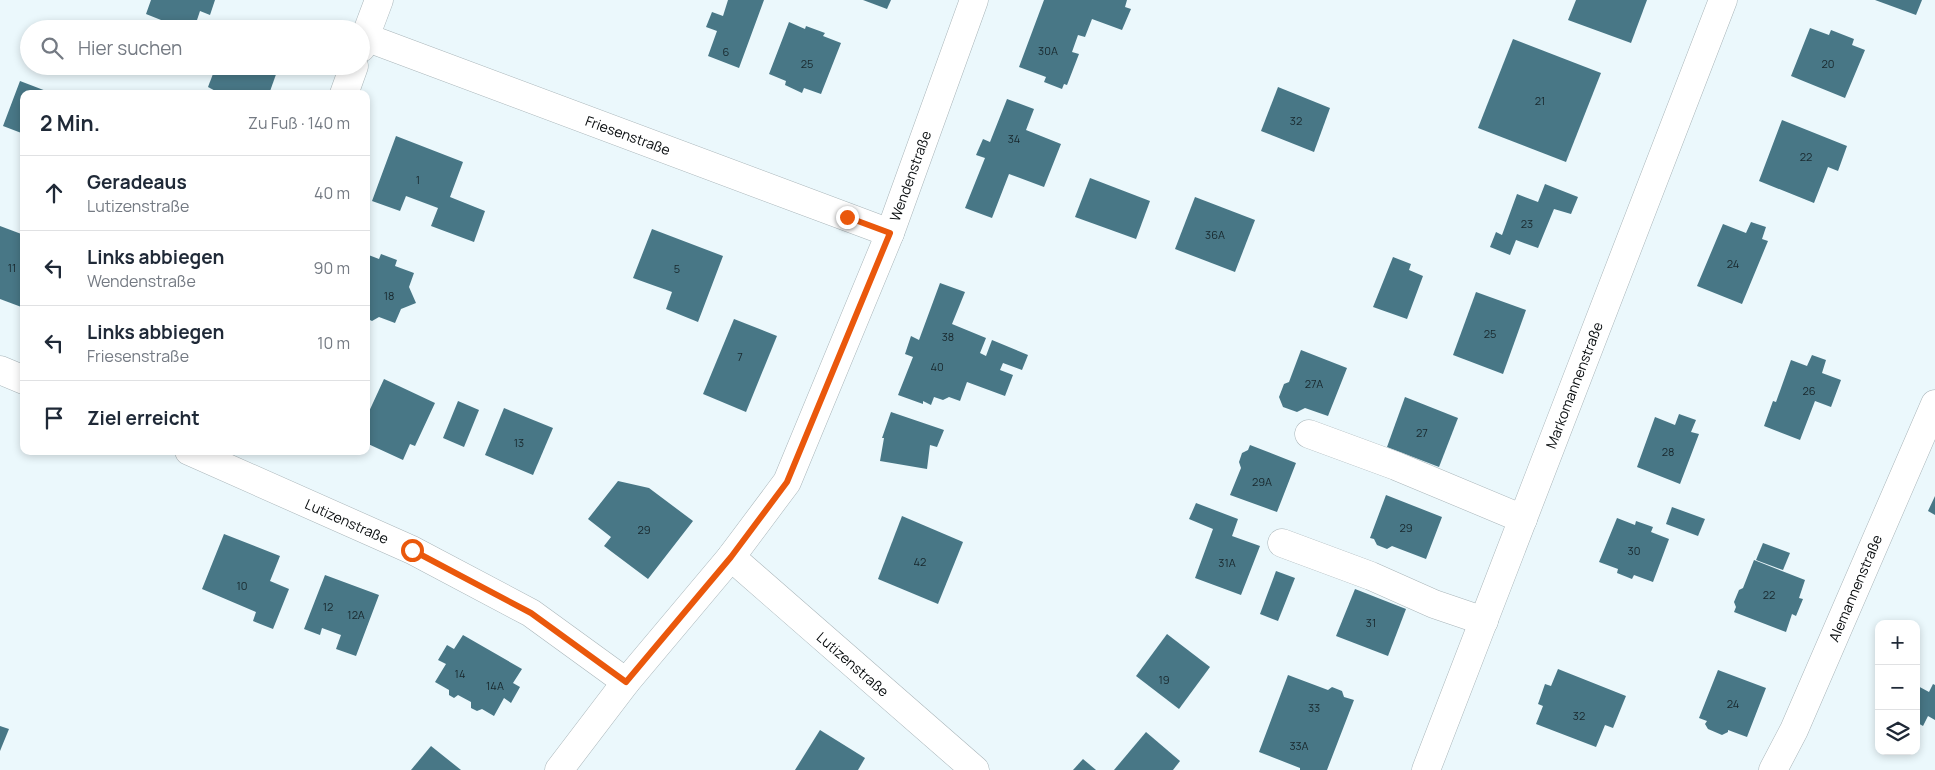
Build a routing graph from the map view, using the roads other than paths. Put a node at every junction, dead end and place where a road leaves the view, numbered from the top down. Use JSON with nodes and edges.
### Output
{"nodes":[{"id":1,"x":379,"y":0,"type":"edge"},
{"id":2,"x":974,"y":0,"type":"edge"},
{"id":3,"x":1723,"y":0,"type":"edge"},
{"id":4,"x":370,"y":24,"type":"edge"},
{"id":5,"x":370,"y":46,"type":"edge"},
{"id":6,"x":351,"y":75,"type":"edge"},
{"id":7,"x":345,"y":90,"type":"edge"},
{"id":8,"x":890,"y":233,"type":"junction"},
{"id":9,"x":0,"y":370,"type":"edge"},
{"id":10,"x":20,"y":378,"type":"edge"},
{"id":11,"x":1935,"y":404,"type":"edge"},
{"id":12,"x":1309,"y":434,"type":"dead end"},
{"id":13,"x":201,"y":455,"type":"edge"},
{"id":14,"x":1523,"y":519,"type":"junction"},
{"id":15,"x":1282,"y":543,"type":"dead end"},
{"id":16,"x":731,"y":557,"type":"junction"},
{"id":17,"x":1484,"y":621,"type":"junction"},
{"id":18,"x":626,"y":682,"type":"junction"},
{"id":19,"x":559,"y":770,"type":"edge"},
{"id":20,"x":975,"y":770,"type":"edge"},
{"id":21,"x":1426,"y":770,"type":"edge"},
{"id":22,"x":1773,"y":770,"type":"edge"}],
"edges":[{"from":1,"to":4,"type":"street"},
{"from":2,"to":8,"type":"street","name":"Wendenstraße"},
{"from":3,"to":14,"type":"street","name":"Markomannenstraße"},
{"from":5,"to":8,"type":"street","name":"Friesenstraße"},
{"from":6,"to":7,"type":"street"},
{"from":8,"to":16,"type":"street","name":"Wendenstraße"},
{"from":9,"to":10,"type":"street"},
{"from":11,"to":22,"type":"street","name":"Alemannenstraße"},
{"from":12,"to":14,"type":"street"},
{"from":13,"to":18,"type":"street","name":"Lutizenstraße"},
{"from":14,"to":17,"type":"street","name":"Markomannenstraße"},
{"from":15,"to":17,"type":"street"},
{"from":16,"to":18,"type":"street","name":"Wendenstraße"},
{"from":16,"to":20,"type":"street","name":"Lutizenstraße"},
{"from":17,"to":21,"type":"street","name":"Markomannenstraße"},
{"from":18,"to":19,"type":"street","name":"Wendenstraße"}]}
